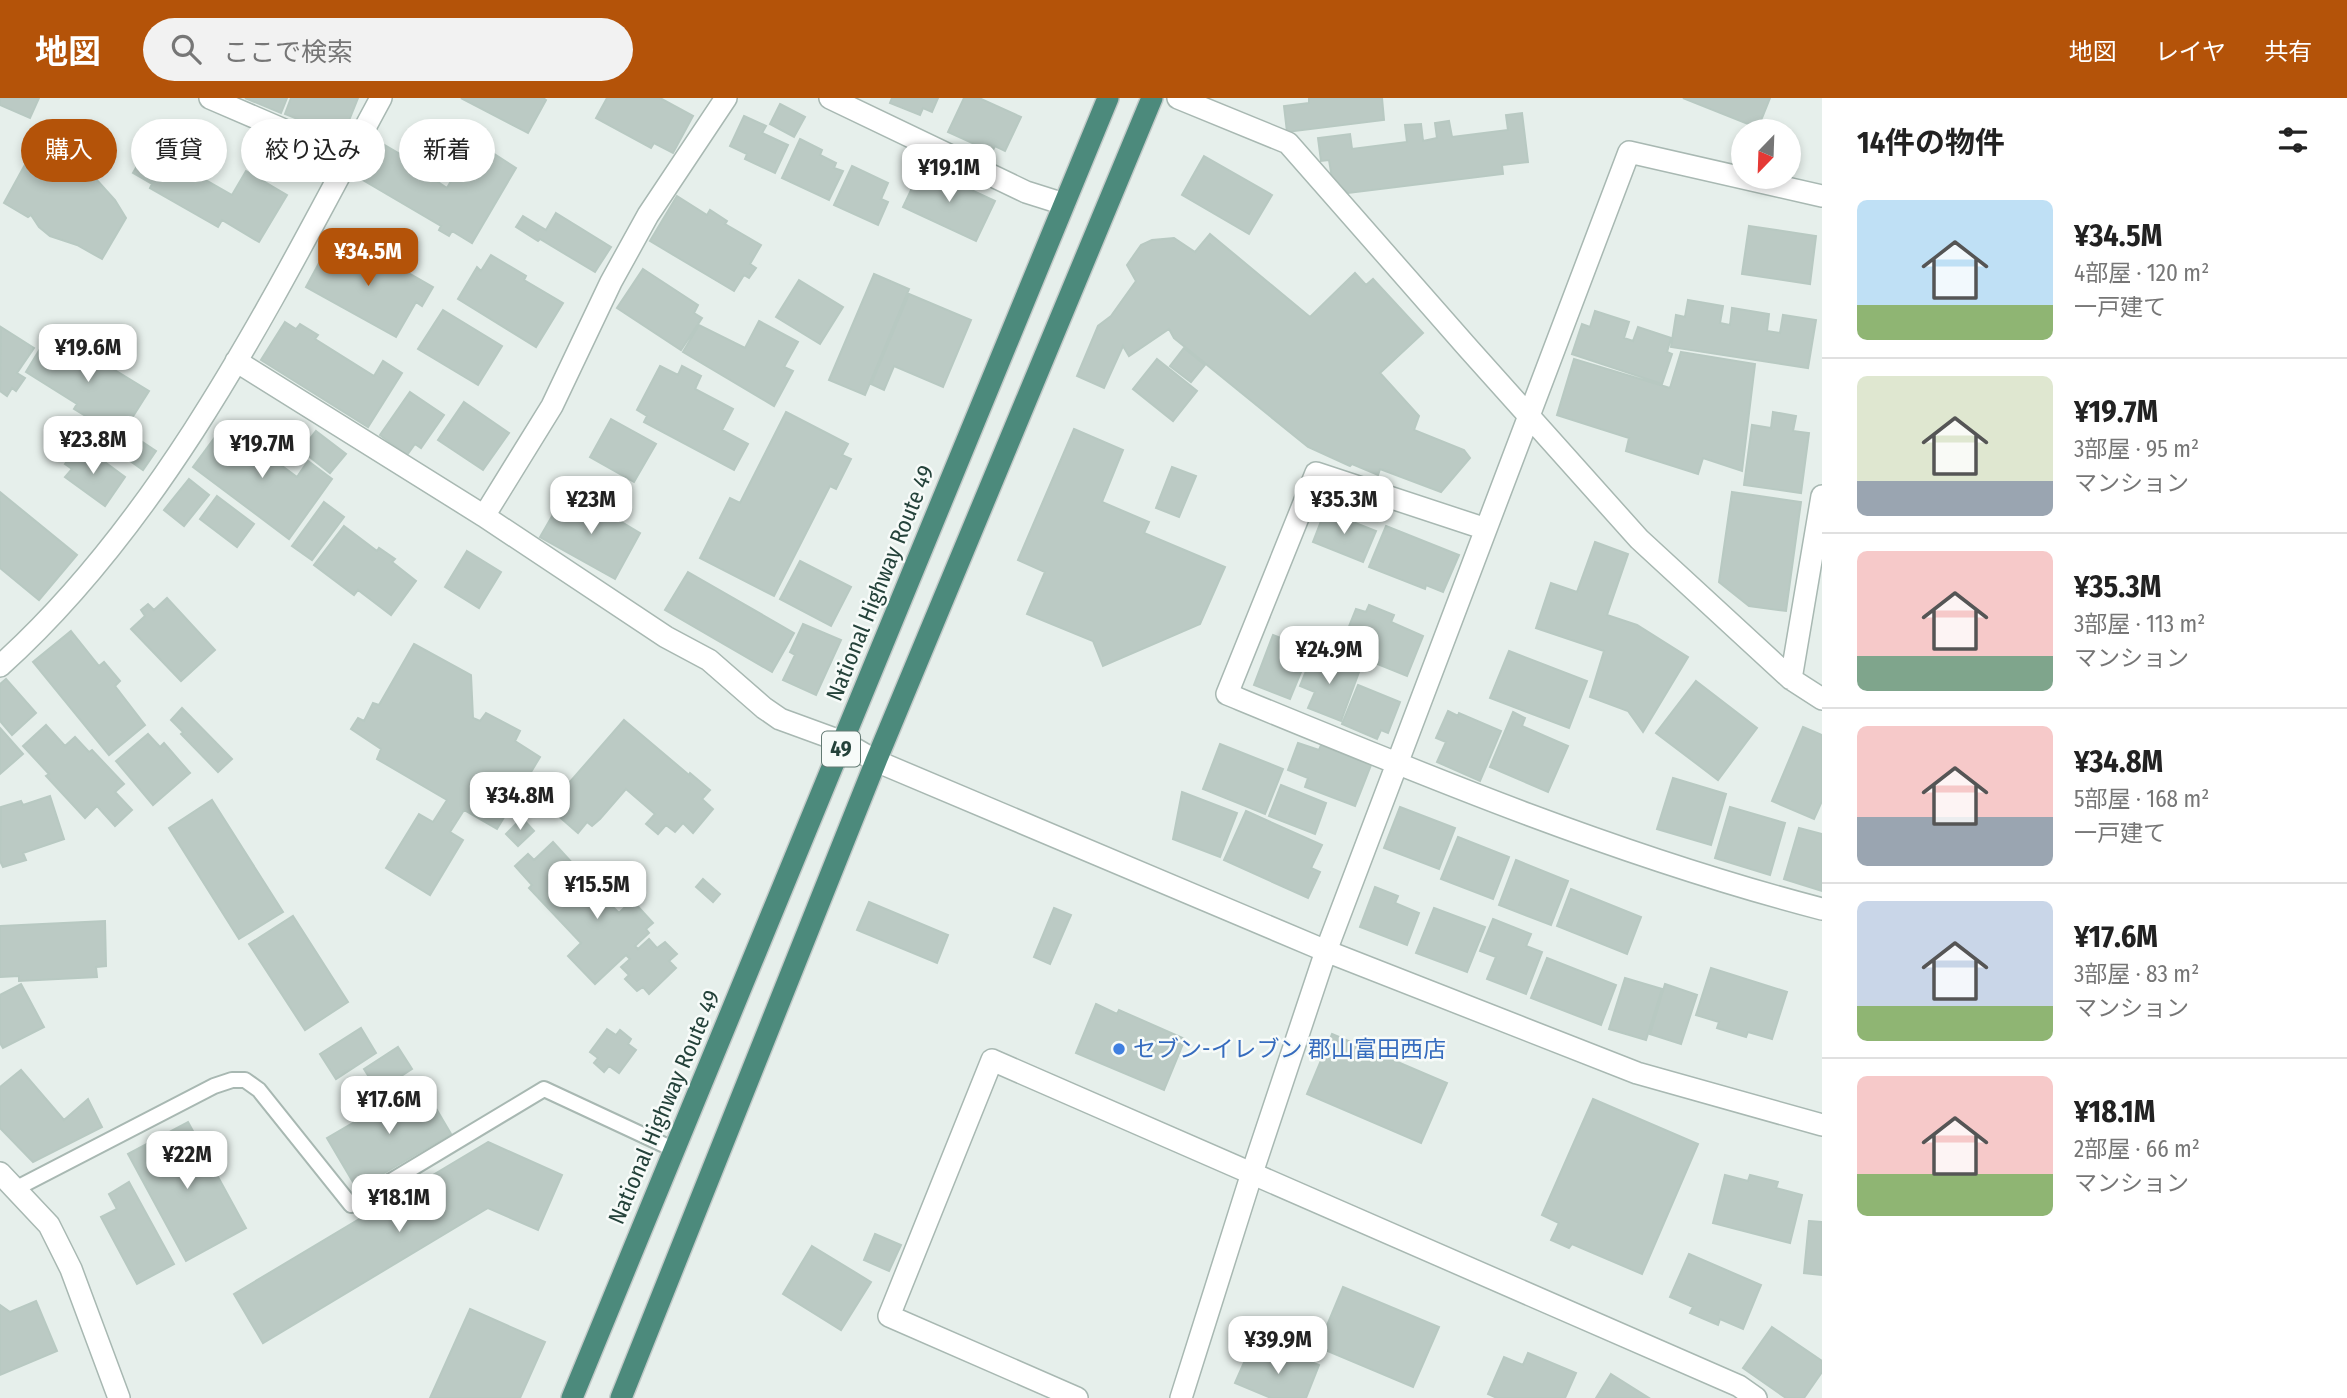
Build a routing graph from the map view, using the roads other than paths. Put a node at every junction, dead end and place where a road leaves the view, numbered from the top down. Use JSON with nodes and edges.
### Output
{"nodes":[{"id":1,"x":210,"y":98,"type":"edge"},
{"id":2,"x":382,"y":98,"type":"edge"},
{"id":3,"x":726,"y":98,"type":"edge"},
{"id":4,"x":830,"y":98,"type":"edge"},
{"id":5,"x":1108,"y":98,"type":"edge"},
{"id":6,"x":1152,"y":98,"type":"edge"},
{"id":7,"x":1178,"y":98,"type":"edge"},
{"id":8,"x":259,"y":119,"type":"edge"},
{"id":9,"x":370,"y":119,"type":"edge"},
{"id":10,"x":336,"y":182,"type":"edge"},
{"id":11,"x":1822,"y":196,"type":"edge"},
{"id":12,"x":1064,"y":205,"type":"junction"},
{"id":13,"x":236,"y":361,"type":"junction"},
{"id":14,"x":1529,"y":416,"type":"junction"},
{"id":15,"x":1822,"y":496,"type":"edge"},
{"id":16,"x":484,"y":516,"type":"junction"},
{"id":17,"x":1486,"y":529,"type":"junction"},
{"id":18,"x":0,"y":666,"type":"edge"},
{"id":19,"x":1791,"y":679,"type":"junction"},
{"id":20,"x":1822,"y":699,"type":"edge"},
{"id":21,"x":844,"y":742,"type":"junction"},
{"id":22,"x":876,"y":761,"type":"junction"},
{"id":23,"x":1397,"y":764,"type":"junction"},
{"id":24,"x":1822,"y":909,"type":"edge"},
{"id":25,"x":1326,"y":951,"type":"junction"},
{"id":26,"x":1822,"y":1125,"type":"edge"},
{"id":27,"x":674,"y":1150,"type":"junction"},
{"id":28,"x":0,"y":1173,"type":"edge"},
{"id":29,"x":1252,"y":1173,"type":"junction"},
{"id":30,"x":15,"y":1189,"type":"junction"},
{"id":31,"x":118,"y":1398,"type":"edge"},
{"id":32,"x":572,"y":1398,"type":"edge"},
{"id":33,"x":621,"y":1398,"type":"edge"},
{"id":34,"x":1077,"y":1398,"type":"edge"},
{"id":35,"x":1181,"y":1398,"type":"edge"},
{"id":36,"x":1756,"y":1398,"type":"edge"}],
"edges":[{"from":1,"to":8,"type":"street"},
{"from":2,"to":9,"type":"street"},
{"from":3,"to":16,"type":"street"},
{"from":4,"to":12,"type":"street"},
{"from":5,"to":12,"type":"highway","name":"National Highway Route 49","number":"49"},
{"from":6,"to":22,"type":"highway","number":"49"},
{"from":7,"to":14,"type":"street"},
{"from":10,"to":13,"type":"street"},
{"from":11,"to":14,"type":"street"},
{"from":12,"to":21,"type":"highway","name":"National Highway Route 49","number":"49"},
{"from":13,"to":16,"type":"street"},
{"from":13,"to":18,"type":"street"},
{"from":14,"to":17,"type":"street"},
{"from":14,"to":19,"type":"street"},
{"from":15,"to":19,"type":"street"},
{"from":16,"to":21,"type":"street"},
{"from":17,"to":23,"type":"street"},
{"from":17,"to":23,"type":"street"},
{"from":19,"to":20,"type":"street"},
{"from":21,"to":22,"type":"street"},
{"from":21,"to":27,"type":"highway","name":"National Highway Route 49","number":"49"},
{"from":22,"to":25,"type":"street"},
{"from":22,"to":33,"type":"highway","number":"49"},
{"from":23,"to":24,"type":"street"},
{"from":23,"to":25,"type":"street"},
{"from":25,"to":26,"type":"street"},
{"from":25,"to":29,"type":"street"},
{"from":27,"to":30,"type":"lane"},
{"from":27,"to":32,"type":"highway","name":"National Highway Route 49","number":"49"},
{"from":28,"to":30,"type":"street"},
{"from":29,"to":34,"type":"street"},
{"from":29,"to":35,"type":"street"},
{"from":29,"to":36,"type":"street"},
{"from":30,"to":31,"type":"street"}]}
